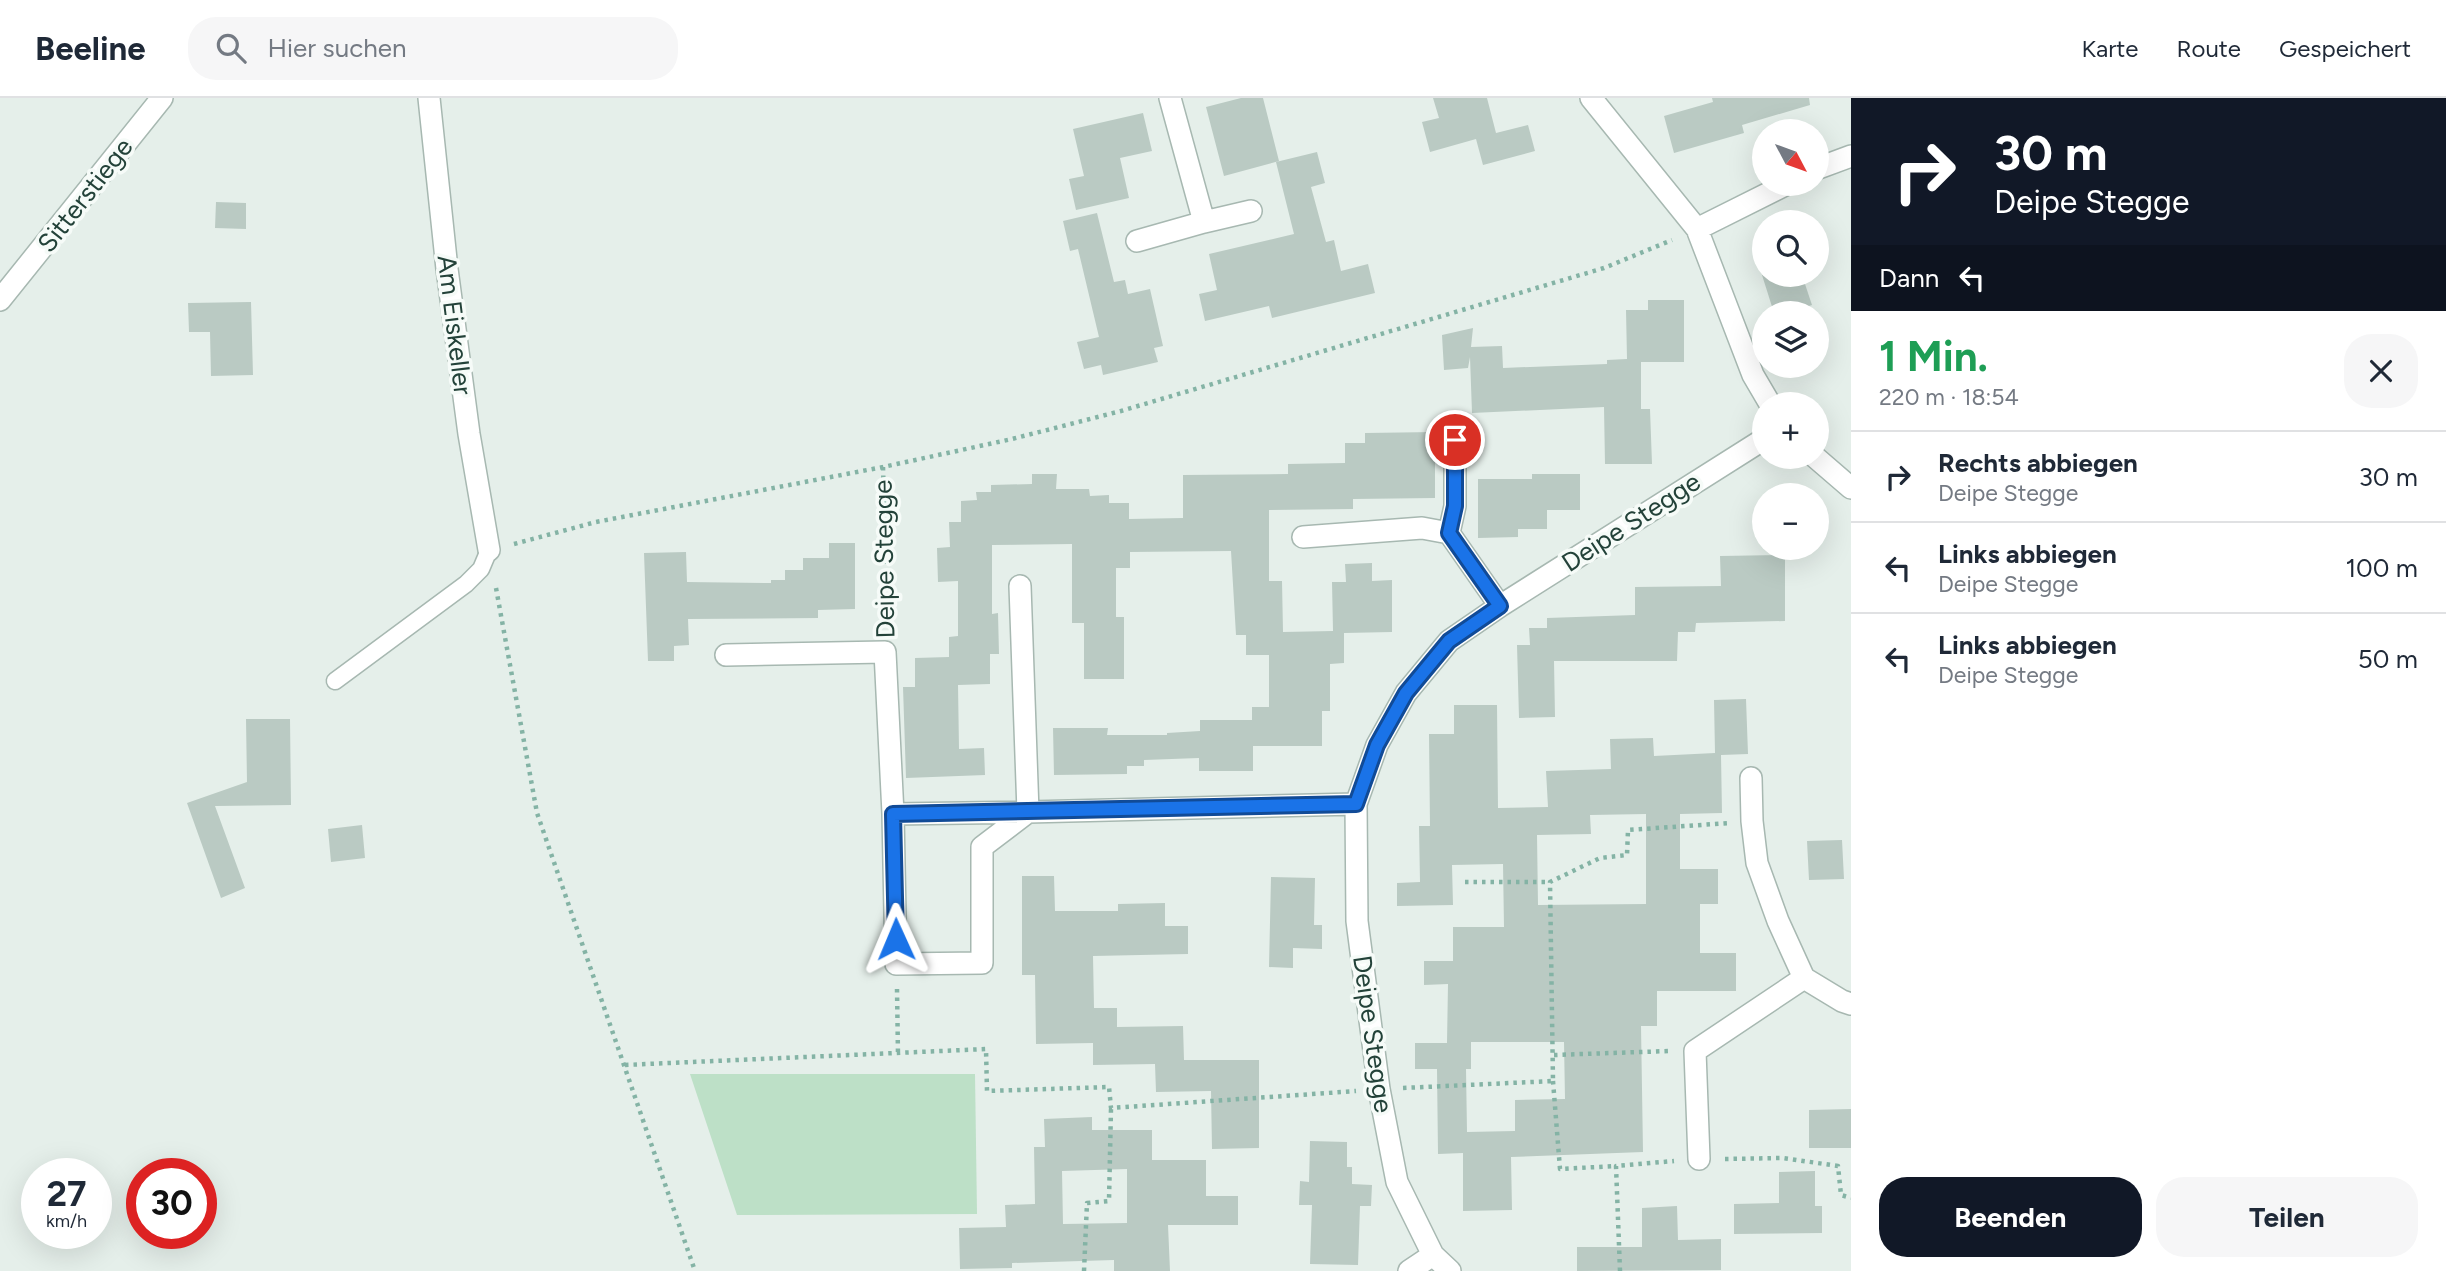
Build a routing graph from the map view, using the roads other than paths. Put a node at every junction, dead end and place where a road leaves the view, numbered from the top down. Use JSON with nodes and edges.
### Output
{"nodes":[{"id":1,"x":162,"y":98,"type":"edge"},
{"id":2,"x":429,"y":98,"type":"edge"},
{"id":3,"x":1170,"y":98,"type":"edge"},
{"id":4,"x":1591,"y":98,"type":"edge"},
{"id":5,"x":1851,"y":156,"type":"edge"},
{"id":6,"x":1829,"y":164,"type":"edge"},
{"id":7,"x":1763,"y":196,"type":"edge"},
{"id":8,"x":1251,"y":211,"type":"dead end"},
{"id":9,"x":1204,"y":222,"type":"junction"},
{"id":10,"x":1697,"y":229,"type":"junction"},
{"id":11,"x":1137,"y":241,"type":"dead end"},
{"id":12,"x":4,"y":296,"type":"edge"},
{"id":13,"x":1763,"y":392,"type":"edge"},
{"id":14,"x":1455,"y":440,"type":"dead end"},
{"id":15,"x":1752,"y":447,"type":"edge"},
{"id":16,"x":1829,"y":469,"type":"edge"},
{"id":17,"x":1851,"y":488,"type":"edge"},
{"id":18,"x":1449,"y":533,"type":"junction"},
{"id":19,"x":1303,"y":537,"type":"dead end"},
{"id":20,"x":489,"y":550,"type":"joint"},
{"id":21,"x":1020,"y":586,"type":"dead end"},
{"id":22,"x":1500,"y":606,"type":"junction"},
{"id":23,"x":726,"y":655,"type":"dead end"},
{"id":24,"x":335,"y":681,"type":"dead end"},
{"id":25,"x":1751,"y":778,"type":"dead end"},
{"id":26,"x":1356,"y":804,"type":"junction"},
{"id":27,"x":1028,"y":812,"type":"junction"},
{"id":28,"x":893,"y":814,"type":"junction"},
{"id":29,"x":1804,"y":978,"type":"junction"},
{"id":30,"x":1851,"y":1004,"type":"edge"},
{"id":31,"x":1699,"y":1159,"type":"dead end"},
{"id":32,"x":1433,"y":1255,"type":"junction"},
{"id":33,"x":1409,"y":1271,"type":"edge"},
{"id":34,"x":1450,"y":1271,"type":"edge"}],
"edges":[{"from":1,"to":12,"type":"street","name":"Sitterstiege"},
{"from":2,"to":20,"type":"street","name":"Am Eiskeller"},
{"from":3,"to":9,"type":"street"},
{"from":4,"to":10,"type":"street"},
{"from":5,"to":6,"type":"street"},
{"from":7,"to":10,"type":"street"},
{"from":8,"to":9,"type":"street"},
{"from":9,"to":11,"type":"street"},
{"from":10,"to":13,"type":"street"},
{"from":14,"to":18,"type":"street"},
{"from":15,"to":22,"type":"street","name":"Deipe Stegge"},
{"from":16,"to":17,"type":"street"},
{"from":18,"to":19,"type":"street"},
{"from":18,"to":22,"type":"street"},
{"from":20,"to":24,"type":"lane"},
{"from":21,"to":27,"type":"street"},
{"from":22,"to":26,"type":"street","name":"Deipe Stegge"},
{"from":23,"to":28,"type":"street","name":"Deipe Stegge"},
{"from":25,"to":29,"type":"street"},
{"from":26,"to":27,"type":"street"},
{"from":26,"to":32,"type":"street","name":"Deipe Stegge"},
{"from":27,"to":28,"type":"street"},
{"from":27,"to":28,"type":"street","name":"Deipe Stegge"},
{"from":29,"to":30,"type":"street"},
{"from":29,"to":31,"type":"street"},
{"from":32,"to":33,"type":"street"},
{"from":32,"to":34,"type":"street","name":"Deipe Stegge"}]}
